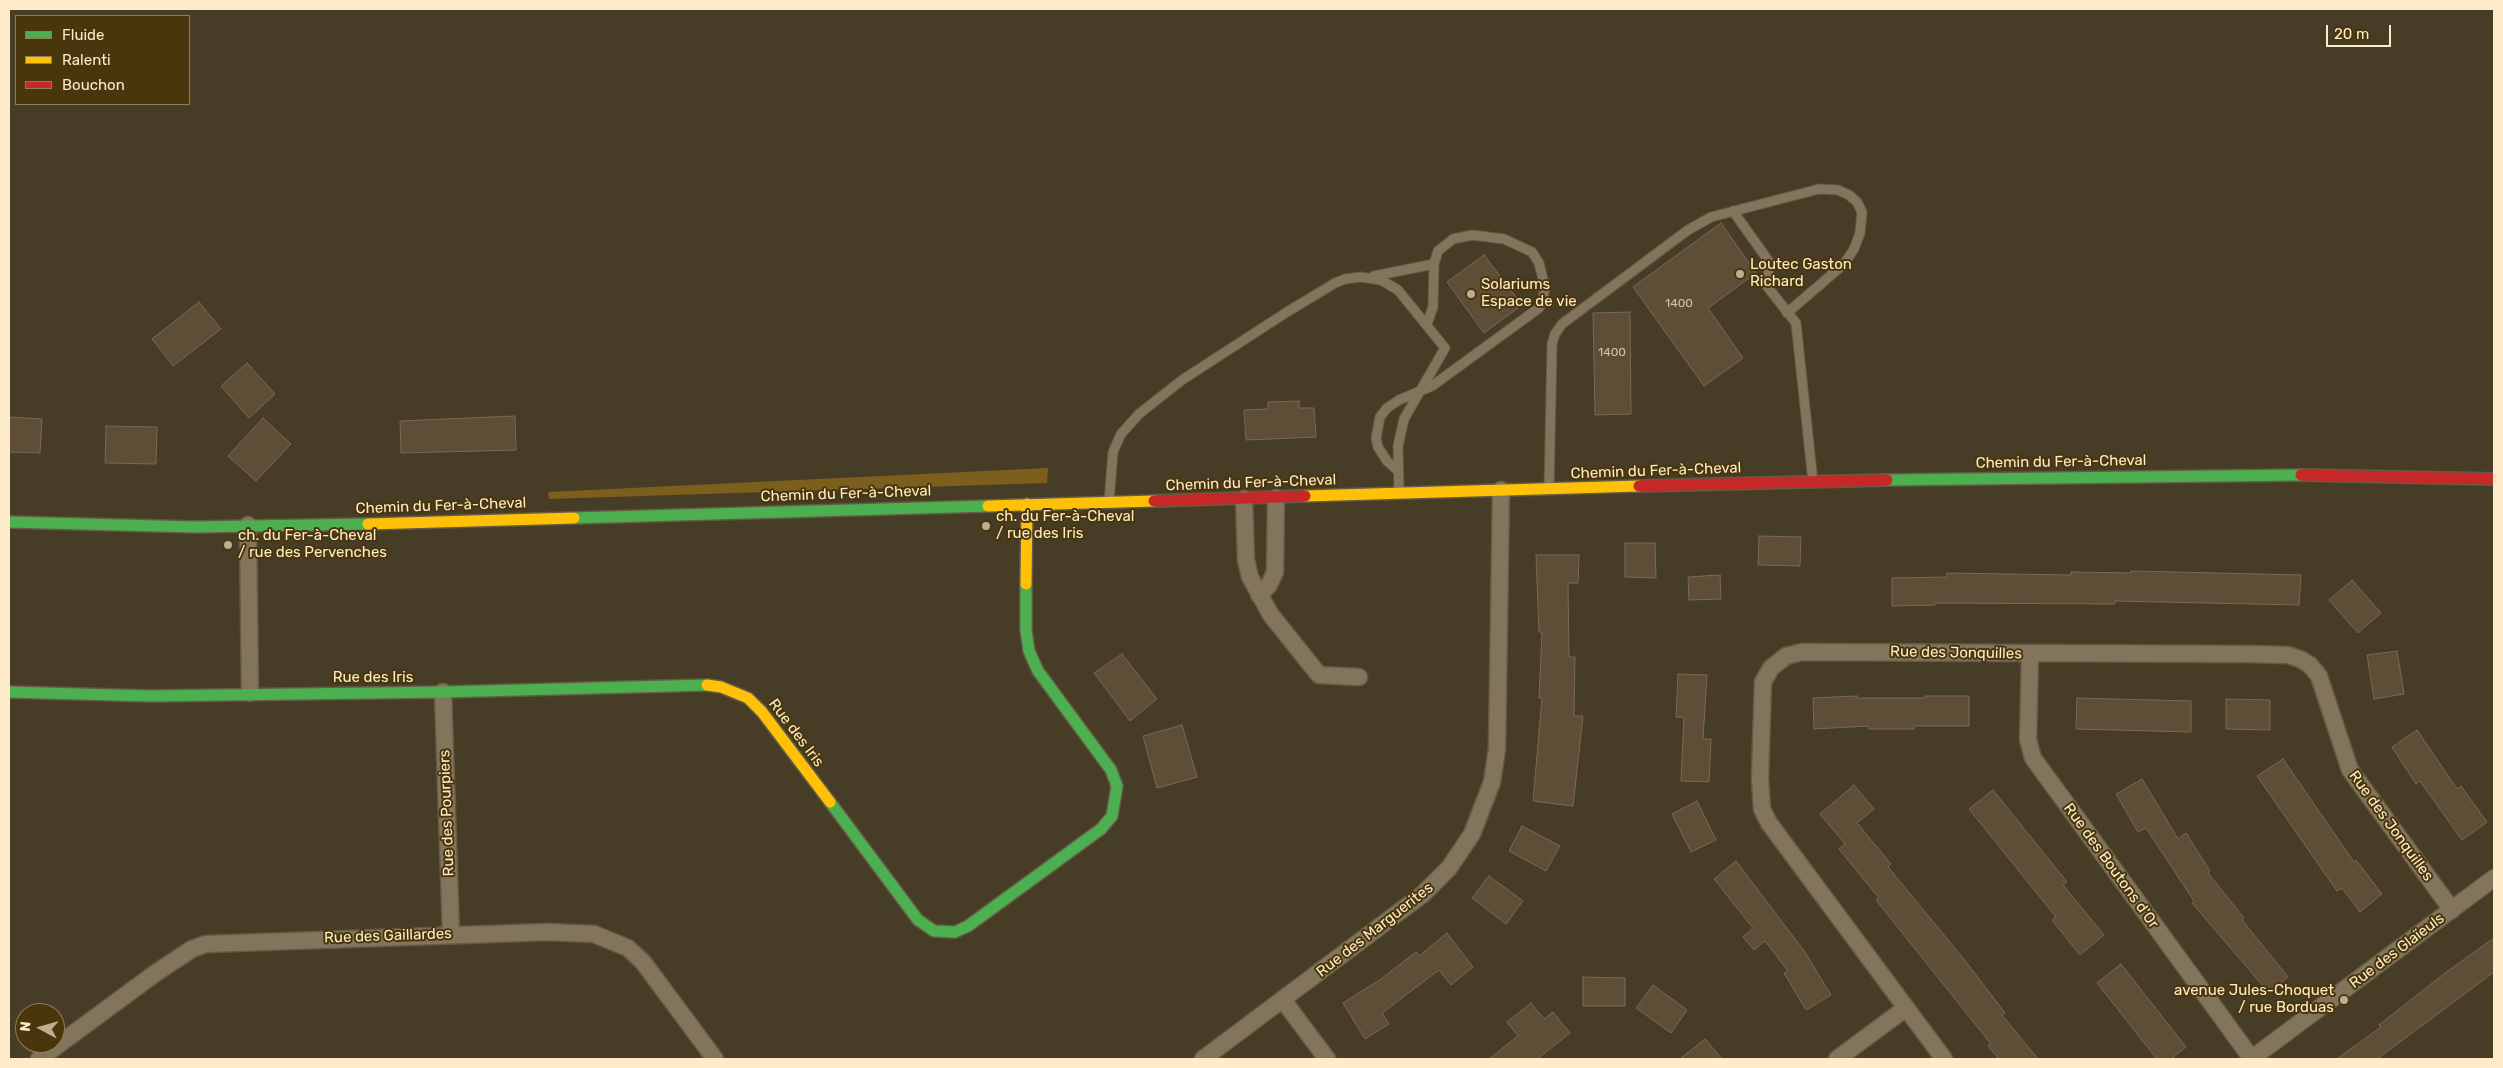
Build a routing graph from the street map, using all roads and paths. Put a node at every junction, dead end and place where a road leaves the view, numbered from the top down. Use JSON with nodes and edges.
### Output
{"nodes":[{"id":1,"x":1733,"y":211,"type":"junction"},
{"id":2,"x":1434,"y":264,"type":"junction"},
{"id":3,"x":1372,"y":277,"type":"junction"},
{"id":4,"x":1788,"y":313,"type":"junction"},
{"id":5,"x":1427,"y":324,"type":"junction"},
{"id":6,"x":1419,"y":393,"type":"junction"},
{"id":7,"x":1398,"y":471,"type":"junction"},
{"id":8,"x":2494,"y":479,"type":"edge"},
{"id":9,"x":1814,"y":482,"type":"junction"},
{"id":10,"x":1549,"y":489,"type":"junction"},
{"id":11,"x":1501,"y":490,"type":"junction"},
{"id":12,"x":1398,"y":494,"type":"junction"},
{"id":13,"x":1276,"y":498,"type":"junction"},
{"id":14,"x":1244,"y":499,"type":"junction"},
{"id":15,"x":1109,"y":502,"type":"junction"},
{"id":16,"x":1026,"y":504,"type":"junction"},
{"id":17,"x":9,"y":522,"type":"edge"},
{"id":18,"x":248,"y":525,"type":"junction"},
{"id":19,"x":1259,"y":595,"type":"junction"},
{"id":20,"x":2030,"y":654,"type":"junction"},
{"id":21,"x":1359,"y":676,"type":"dead end"},
{"id":22,"x":9,"y":692,"type":"edge"},
{"id":23,"x":443,"y":692,"type":"junction"},
{"id":24,"x":250,"y":694,"type":"junction"},
{"id":25,"x":2494,"y":878,"type":"edge"},
{"id":26,"x":2452,"y":910,"type":"junction"},
{"id":27,"x":451,"y":934,"type":"junction"},
{"id":28,"x":1283,"y":1000,"type":"junction"},
{"id":29,"x":1906,"y":1008,"type":"junction"},
{"id":30,"x":40,"y":1059,"type":"edge"},
{"id":31,"x":715,"y":1059,"type":"edge"},
{"id":32,"x":1203,"y":1059,"type":"edge"},
{"id":33,"x":1327,"y":1059,"type":"edge"},
{"id":34,"x":1837,"y":1059,"type":"edge"},
{"id":35,"x":1944,"y":1059,"type":"edge"},
{"id":36,"x":2252,"y":1059,"type":"edge"}],
"edges":[{"from":1,"to":4,"type":"lane"},
{"from":1,"to":4,"type":"lane"},
{"from":1,"to":10,"type":"lane"},
{"from":2,"to":3,"type":"lane"},
{"from":2,"to":5,"type":"lane"},
{"from":2,"to":6,"type":"lane"},
{"from":3,"to":5,"type":"lane"},
{"from":3,"to":15,"type":"lane"},
{"from":4,"to":9,"type":"lane"},
{"from":5,"to":6,"type":"lane"},
{"from":6,"to":7,"type":"lane"},
{"from":6,"to":7,"type":"lane"},
{"from":7,"to":12,"type":"lane"},
{"from":8,"to":9,"type":"street","name":"Chemin du Fer-à-Cheval"},
{"from":9,"to":10,"type":"street","name":"Chemin du Fer-à-Cheval"},
{"from":10,"to":11,"type":"street","name":"Chemin du Fer-à-Cheval"},
{"from":11,"to":12,"type":"street","name":"Chemin du Fer-à-Cheval"},
{"from":11,"to":28,"type":"street","name":"Rue des Marguerites"},
{"from":12,"to":13,"type":"street","name":"Chemin du Fer-à-Cheval"},
{"from":13,"to":14,"type":"street","name":"Chemin du Fer-à-Cheval"},
{"from":13,"to":19,"type":"street"},
{"from":14,"to":15,"type":"street","name":"Chemin du Fer-à-Cheval"},
{"from":14,"to":19,"type":"street"},
{"from":15,"to":16,"type":"street","name":"Chemin du Fer-à-Cheval"},
{"from":16,"to":18,"type":"street","name":"Chemin du Fer-à-Cheval"},
{"from":16,"to":23,"type":"street","name":"Rue des Iris"},
{"from":17,"to":18,"type":"street","name":"Chemin du Fer-à-Cheval"},
{"from":18,"to":24,"type":"street"},
{"from":19,"to":21,"type":"street"},
{"from":20,"to":26,"type":"street","name":"Rue des Jonquilles"},
{"from":20,"to":29,"type":"street","name":"Rue des Jonquilles"},
{"from":20,"to":36,"type":"street","name":"Rue des Boutons d'Or"},
{"from":22,"to":24,"type":"street","name":"Rue des Iris"},
{"from":23,"to":24,"type":"street","name":"Rue des Iris"},
{"from":23,"to":27,"type":"street","name":"Rue des Pourpiers"},
{"from":25,"to":26,"type":"street","name":"Rue des Glaïeuls"},
{"from":26,"to":36,"type":"street","name":"Rue des Glaïeuls"},
{"from":27,"to":30,"type":"street","name":"Rue des Gaillardes"},
{"from":27,"to":31,"type":"street","name":"Rue des Gaillardes"},
{"from":28,"to":32,"type":"street","name":"Rue des Marguerites"},
{"from":28,"to":33,"type":"street"},
{"from":29,"to":34,"type":"street"},
{"from":29,"to":35,"type":"street","name":"Rue des Jonquilles"}]}
